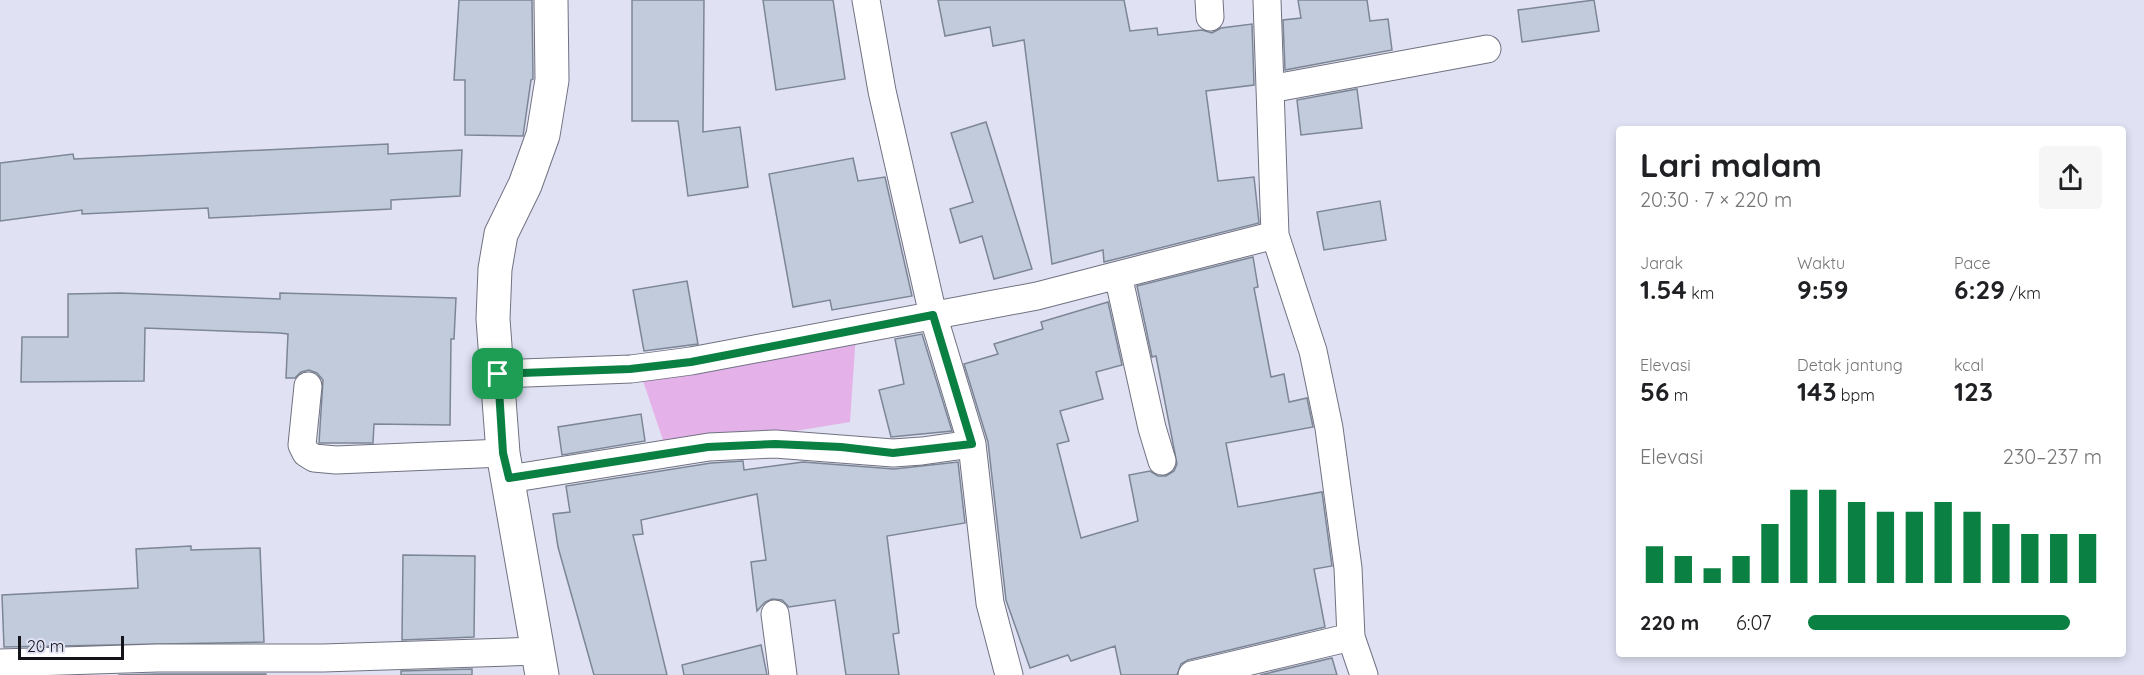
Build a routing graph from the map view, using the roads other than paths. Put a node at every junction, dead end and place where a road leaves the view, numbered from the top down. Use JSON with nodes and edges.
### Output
{"nodes":[{"id":1,"x":551,"y":0,"type":"edge"},
{"id":2,"x":866,"y":0,"type":"edge"},
{"id":3,"x":1267,"y":0,"type":"edge"},
{"id":4,"x":1488,"y":49,"type":"dead end"},
{"id":5,"x":1270,"y":89,"type":"junction"},
{"id":6,"x":1275,"y":235,"type":"junction"},
{"id":7,"x":1118,"y":275,"type":"junction"},
{"id":8,"x":933,"y":315,"type":"junction"},
{"id":9,"x":498,"y":374,"type":"junction"},
{"id":10,"x":308,"y":386,"type":"dead end"},
{"id":11,"x":972,"y":444,"type":"junction"},
{"id":12,"x":1162,"y":461,"type":"dead end"},
{"id":13,"x":506,"y":466,"type":"junction"},
{"id":14,"x":775,"y":614,"type":"dead end"},
{"id":15,"x":1351,"y":637,"type":"junction"},
{"id":16,"x":0,"y":663,"type":"edge"},
{"id":17,"x":540,"y":663,"type":"edge"},
{"id":18,"x":783,"y":675,"type":"edge"},
{"id":19,"x":1009,"y":675,"type":"edge"},
{"id":20,"x":1192,"y":675,"type":"edge"},
{"id":21,"x":1364,"y":675,"type":"edge"}],
"edges":[{"from":1,"to":9,"type":"street"},
{"from":2,"to":8,"type":"street"},
{"from":3,"to":5,"type":"street"},
{"from":4,"to":5,"type":"street"},
{"from":5,"to":6,"type":"street"},
{"from":6,"to":7,"type":"street"},
{"from":6,"to":15,"type":"street"},
{"from":7,"to":8,"type":"street"},
{"from":7,"to":12,"type":"street"},
{"from":8,"to":9,"type":"street"},
{"from":8,"to":11,"type":"street"},
{"from":9,"to":13,"type":"street"},
{"from":10,"to":13,"type":"street"},
{"from":11,"to":13,"type":"street"},
{"from":11,"to":19,"type":"street"},
{"from":13,"to":17,"type":"street"},
{"from":14,"to":18,"type":"street"},
{"from":15,"to":20,"type":"street"},
{"from":15,"to":21,"type":"street"},
{"from":16,"to":17,"type":"street"}]}
